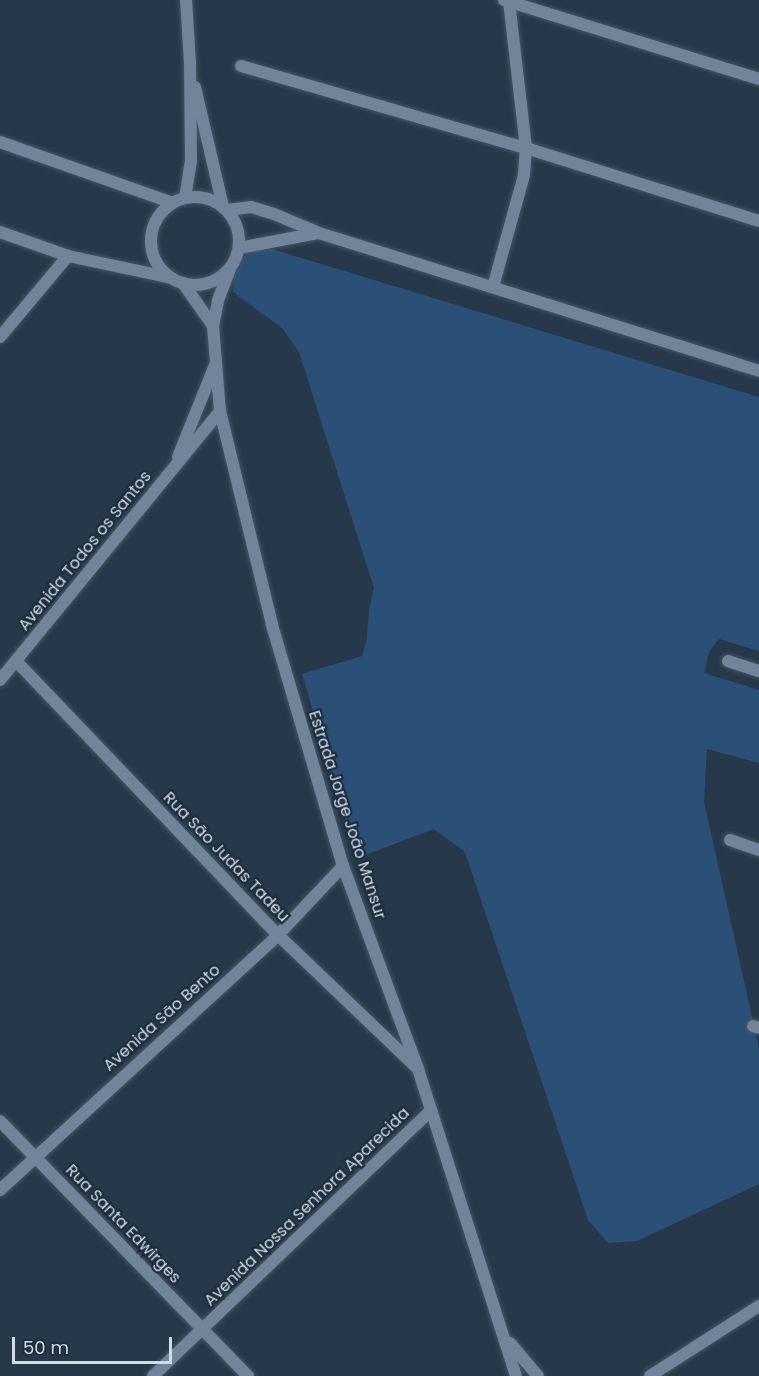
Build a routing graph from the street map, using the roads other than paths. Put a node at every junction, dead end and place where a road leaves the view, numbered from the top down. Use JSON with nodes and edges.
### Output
{"nodes":[{"id":1,"x":186,"y":0,"type":"edge"},
{"id":2,"x":506,"y":1,"type":"edge"},
{"id":3,"x":190,"y":63,"type":"junction"},
{"id":4,"x":241,"y":66,"type":"dead end"},
{"id":5,"x":759,"y":79,"type":"edge"},
{"id":6,"x":0,"y":142,"type":"edge"},
{"id":7,"x":526,"y":148,"type":"junction"},
{"id":8,"x":185,"y":198,"type":"junction"},
{"id":9,"x":173,"y":203,"type":"junction"},
{"id":10,"x":225,"y":208,"type":"junction"},
{"id":11,"x":759,"y":221,"type":"edge"},
{"id":12,"x":0,"y":232,"type":"edge"},
{"id":13,"x":319,"y":233,"type":"junction"},
{"id":14,"x":239,"y":248,"type":"junction"},
{"id":15,"x":68,"y":256,"type":"junction"},
{"id":16,"x":230,"y":269,"type":"junction"},
{"id":17,"x":178,"y":280,"type":"junction"},
{"id":18,"x":493,"y":287,"type":"junction"},
{"id":19,"x":213,"y":326,"type":"junction"},
{"id":20,"x":0,"y":337,"type":"edge"},
{"id":21,"x":216,"y":362,"type":"junction"},
{"id":22,"x":759,"y":371,"type":"edge"},
{"id":23,"x":220,"y":411,"type":"junction"},
{"id":24,"x":173,"y":469,"type":"junction"},
{"id":25,"x":16,"y":661,"type":"junction"},
{"id":26,"x":728,"y":661,"type":"dead end"},
{"id":27,"x":759,"y":671,"type":"edge"},
{"id":28,"x":0,"y":680,"type":"edge"},
{"id":29,"x":730,"y":840,"type":"dead end"},
{"id":30,"x":759,"y":850,"type":"edge"},
{"id":31,"x":343,"y":866,"type":"junction"},
{"id":32,"x":278,"y":935,"type":"junction"},
{"id":33,"x":418,"y":1069,"type":"junction"},
{"id":34,"x":431,"y":1110,"type":"junction"},
{"id":35,"x":0,"y":1121,"type":"edge"},
{"id":36,"x":35,"y":1156,"type":"junction"},
{"id":37,"x":0,"y":1190,"type":"edge"},
{"id":38,"x":759,"y":1306,"type":"edge"},
{"id":39,"x":202,"y":1330,"type":"junction"},
{"id":40,"x":505,"y":1337,"type":"junction"},
{"id":41,"x":657,"y":1375,"type":"edge"},
{"id":42,"x":153,"y":1376,"type":"edge"},
{"id":43,"x":248,"y":1376,"type":"edge"},
{"id":44,"x":516,"y":1376,"type":"edge"},
{"id":45,"x":538,"y":1376,"type":"edge"}],
"edges":[{"from":1,"to":3,"type":"street"},
{"from":2,"to":5,"type":"street"},
{"from":2,"to":7,"type":"street"},
{"from":3,"to":8,"type":"street"},
{"from":3,"to":10,"type":"street"},
{"from":4,"to":7,"type":"street"},
{"from":6,"to":9,"type":"street"},
{"from":7,"to":11,"type":"street"},
{"from":7,"to":18,"type":"street"},
{"from":8,"to":9,"type":"street"},
{"from":8,"to":10,"type":"street"},
{"from":9,"to":17,"type":"street"},
{"from":10,"to":13,"type":"street"},
{"from":10,"to":14,"type":"street"},
{"from":12,"to":15,"type":"street"},
{"from":13,"to":14,"type":"street"},
{"from":13,"to":18,"type":"street"},
{"from":14,"to":16,"type":"street"},
{"from":15,"to":17,"type":"street"},
{"from":15,"to":20,"type":"street"},
{"from":16,"to":17,"type":"street"},
{"from":16,"to":19,"type":"street","name":"Estrada Jorge João Mansur"},
{"from":17,"to":19,"type":"street"},
{"from":18,"to":22,"type":"street"},
{"from":19,"to":21,"type":"street","name":"Estrada Jorge João Mansur"},
{"from":21,"to":23,"type":"street","name":"Estrada Jorge João Mansur"},
{"from":21,"to":24,"type":"street","name":"Avenida Todos os Santos"},
{"from":23,"to":24,"type":"street","name":"Avenida Todos os Santos"},
{"from":23,"to":31,"type":"street","name":"Estrada Jorge João Mansur"},
{"from":24,"to":25,"type":"street","name":"Avenida Todos os Santos"},
{"from":25,"to":28,"type":"street","name":"Avenida Todos os Santos"},
{"from":25,"to":32,"type":"street","name":"Rua São Judas Tadeu"},
{"from":26,"to":27,"type":"street"},
{"from":29,"to":30,"type":"street"},
{"from":31,"to":32,"type":"street","name":"Avenida São Bento"},
{"from":31,"to":33,"type":"street","name":"Estrada Jorge João Mansur"},
{"from":32,"to":33,"type":"street","name":"Rua São Judas Tadeu"},
{"from":32,"to":36,"type":"street","name":"Avenida São Bento"},
{"from":33,"to":34,"type":"street","name":"Estrada Jorge João Mansur"},
{"from":34,"to":39,"type":"street","name":"Avenida Nossa Senhora Aparecida"},
{"from":34,"to":40,"type":"street","name":"Estrada Jorge João Mansur"},
{"from":35,"to":36,"type":"street","name":"Rua Santa Edwirges"},
{"from":36,"to":37,"type":"street","name":"Avenida São Bento"},
{"from":36,"to":39,"type":"street","name":"Rua Santa Edwirges"},
{"from":38,"to":41,"type":"street"},
{"from":39,"to":42,"type":"street","name":"Avenida Nossa Senhora Aparecida"},
{"from":39,"to":43,"type":"street","name":"Rua Santa Edwirges"},
{"from":40,"to":44,"type":"street","name":"Estrada Jorge João Mansur"},
{"from":40,"to":45,"type":"street","name":"Estrada Jorge João Mansur"}]}
